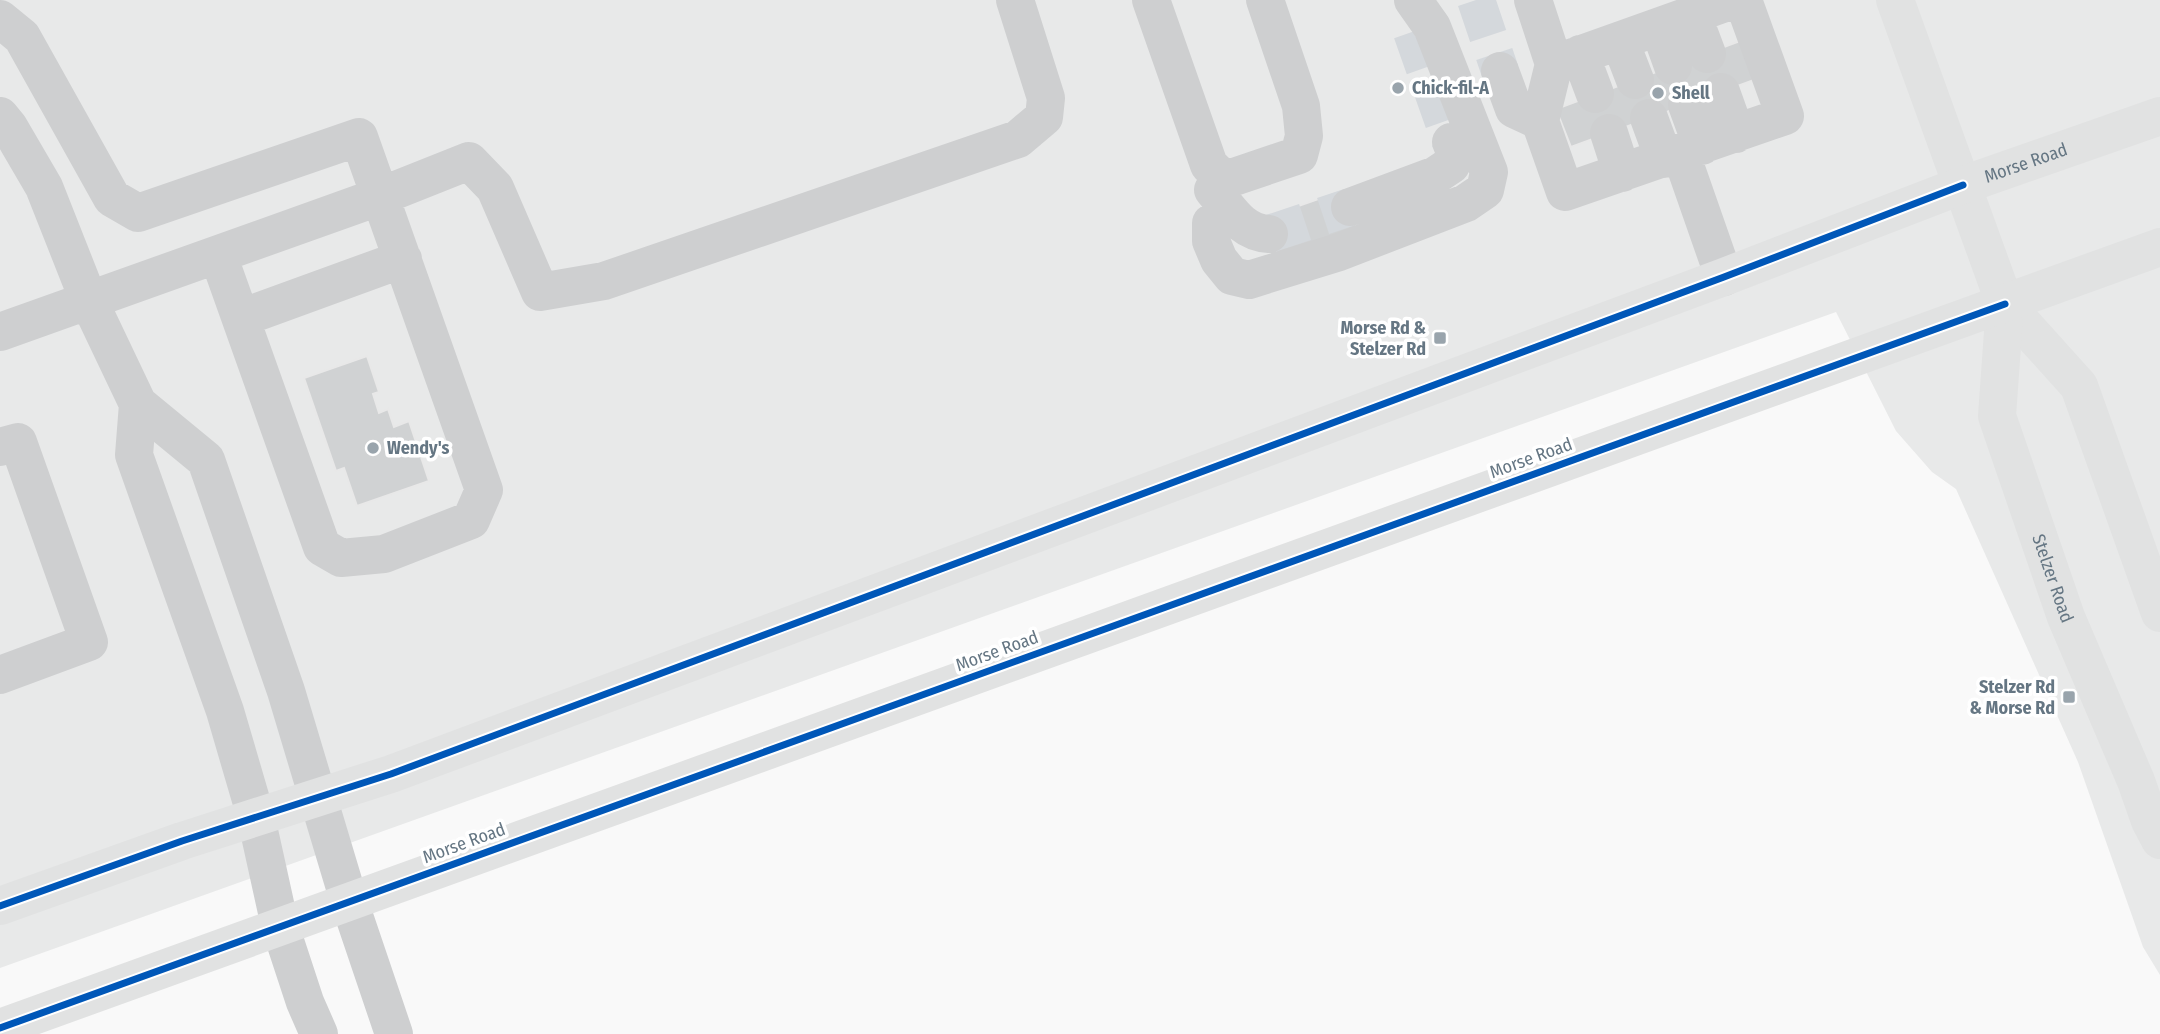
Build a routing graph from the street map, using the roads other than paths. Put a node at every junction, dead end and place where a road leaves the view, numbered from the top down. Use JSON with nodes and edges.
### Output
{"nodes":[{"id":1,"x":1015,"y":0,"type":"edge"},
{"id":2,"x":1151,"y":0,"type":"edge"},
{"id":3,"x":1265,"y":0,"type":"edge"},
{"id":4,"x":1533,"y":0,"type":"edge"},
{"id":5,"x":1733,"y":0,"type":"edge"},
{"id":6,"x":1743,"y":0,"type":"edge"},
{"id":7,"x":1895,"y":0,"type":"edge"},
{"id":8,"x":1413,"y":11,"type":"edge"},
{"id":9,"x":0,"y":19,"type":"edge"},
{"id":10,"x":1676,"y":21,"type":"junction"},
{"id":11,"x":1619,"y":41,"type":"junction"},
{"id":12,"x":1567,"y":59,"type":"junction"},
{"id":13,"x":1690,"y":60,"type":"dead end"},
{"id":14,"x":1500,"y":71,"type":"tunnel mouth"},
{"id":15,"x":1634,"y":80,"type":"dead end"},
{"id":16,"x":1595,"y":94,"type":"dead end"},
{"id":17,"x":1704,"y":99,"type":"dead end"},
{"id":18,"x":0,"y":116,"type":"edge"},
{"id":19,"x":2160,"y":116,"type":"edge"},
{"id":20,"x":1649,"y":118,"type":"dead end"},
{"id":21,"x":1540,"y":121,"type":"junction"},
{"id":22,"x":1609,"y":133,"type":"dead end"},
{"id":23,"x":1696,"y":148,"type":"junction"},
{"id":24,"x":1451,"y":154,"type":"tunnel mouth"},
{"id":25,"x":1622,"y":173,"type":"junction"},
{"id":26,"x":1963,"y":185,"type":"junction"},
{"id":27,"x":1211,"y":192,"type":"junction"},
{"id":28,"x":381,"y":196,"type":"junction"},
{"id":29,"x":1353,"y":214,"type":"tunnel mouth"},
{"id":30,"x":1272,"y":242,"type":"dead end"},
{"id":31,"x":2160,"y":247,"type":"edge"},
{"id":32,"x":218,"y":255,"type":"junction"},
{"id":33,"x":403,"y":259,"type":"junction"},
{"id":34,"x":1724,"y":277,"type":"junction"},
{"id":35,"x":89,"y":301,"type":"junction"},
{"id":36,"x":2005,"y":304,"type":"junction"},
{"id":37,"x":241,"y":318,"type":"junction"},
{"id":38,"x":0,"y":332,"type":"edge"},
{"id":39,"x":138,"y":404,"type":"junction"},
{"id":40,"x":0,"y":447,"type":"edge"},
{"id":41,"x":2160,"y":613,"type":"edge"},
{"id":42,"x":0,"y":675,"type":"edge"},
{"id":43,"x":2148,"y":793,"type":"edge"},
{"id":44,"x":318,"y":797,"type":"junction"},
{"id":45,"x":256,"y":817,"type":"junction"},
{"id":46,"x":2160,"y":840,"type":"edge"},
{"id":47,"x":349,"y":901,"type":"junction"},
{"id":48,"x":0,"y":906,"type":"edge"},
{"id":49,"x":280,"y":926,"type":"junction"},
{"id":50,"x":0,"y":1028,"type":"edge"},
{"id":51,"x":319,"y":1034,"type":"edge"},
{"id":52,"x":394,"y":1034,"type":"edge"}],
"edges":[{"from":1,"to":28,"type":"street"},
{"from":2,"to":27,"type":"street"},
{"from":3,"to":27,"type":"street"},
{"from":4,"to":12,"type":"street"},
{"from":5,"to":10,"type":"street"},
{"from":6,"to":23,"type":"street"},
{"from":7,"to":26,"type":"main road","name":"Stelzer Road"},
{"from":8,"to":27,"type":"street"},
{"from":9,"to":28,"type":"street"},
{"from":10,"to":11,"type":"street"},
{"from":10,"to":13,"type":"street"},
{"from":11,"to":12,"type":"street"},
{"from":11,"to":15,"type":"street"},
{"from":12,"to":16,"type":"street"},
{"from":12,"to":21,"type":"street"},
{"from":14,"to":21,"type":"street"},
{"from":17,"to":23,"type":"street"},
{"from":18,"to":35,"type":"street"},
{"from":19,"to":26,"type":"main road","name":"Morse Road"},
{"from":20,"to":23,"type":"street"},
{"from":21,"to":25,"type":"street"},
{"from":22,"to":25,"type":"street"},
{"from":23,"to":25,"type":"street"},
{"from":23,"to":34,"type":"street"},
{"from":24,"to":29,"type":"street"},
{"from":26,"to":34,"type":"main road","name":"Morse Road"},
{"from":26,"to":36,"type":"main road","name":"Stelzer Road"},
{"from":27,"to":30,"type":"street"},
{"from":28,"to":32,"type":"street"},
{"from":28,"to":33,"type":"street"},
{"from":31,"to":36,"type":"main road","name":"Morse Road"},
{"from":32,"to":35,"type":"street"},
{"from":32,"to":37,"type":"street"},
{"from":33,"to":37,"type":"street"},
{"from":33,"to":37,"type":"street"},
{"from":34,"to":44,"type":"main road","name":"Morse Road"},
{"from":35,"to":38,"type":"street"},
{"from":35,"to":39,"type":"street"},
{"from":36,"to":41,"type":"main road","name":"Stelzer Road"},
{"from":36,"to":43,"type":"main road","name":"Stelzer Road"},
{"from":36,"to":47,"type":"main road","name":"Morse Road"},
{"from":39,"to":44,"type":"street"},
{"from":39,"to":45,"type":"street"},
{"from":40,"to":42,"type":"street"},
{"from":43,"to":46,"type":"main road","name":"Stelzer Road"},
{"from":44,"to":45,"type":"main road","name":"Morse Road"},
{"from":44,"to":47,"type":"street"},
{"from":45,"to":48,"type":"main road","name":"Morse Road"},
{"from":45,"to":49,"type":"street"},
{"from":47,"to":49,"type":"main road","name":"Morse Road"},
{"from":47,"to":52,"type":"street"},
{"from":49,"to":50,"type":"main road","name":"Morse Road"},
{"from":49,"to":51,"type":"street"}]}
